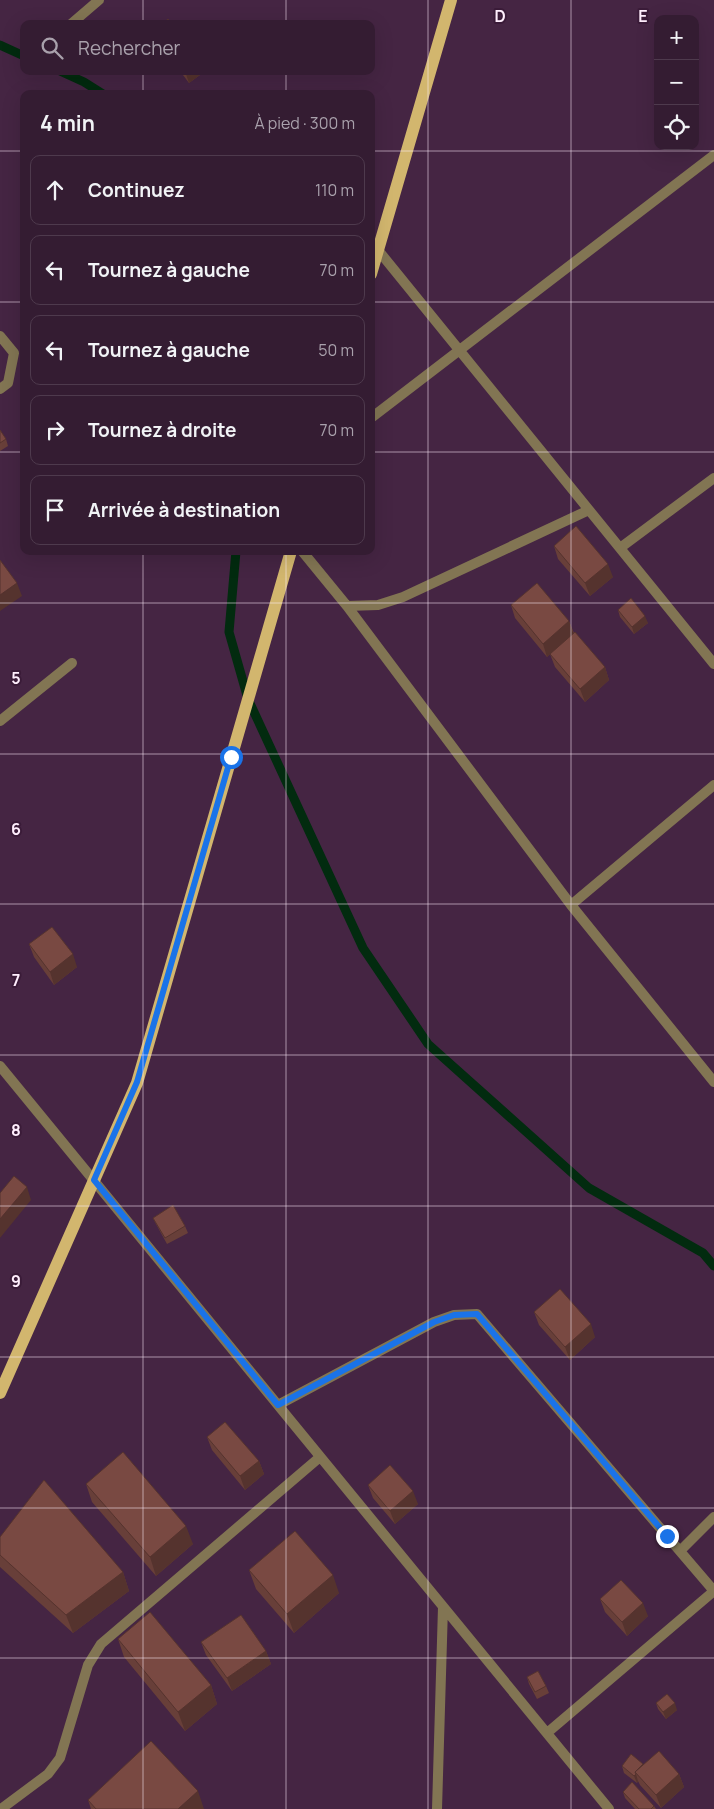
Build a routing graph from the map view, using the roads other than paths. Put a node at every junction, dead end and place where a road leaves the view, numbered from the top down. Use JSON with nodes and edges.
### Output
{"nodes":[{"id":1,"x":99,"y":0,"type":"edge"},
{"id":2,"x":451,"y":0,"type":"edge"},
{"id":3,"x":76,"y":20,"type":"edge"},
{"id":4,"x":714,"y":155,"type":"edge"},
{"id":5,"x":378,"y":250,"type":"junction"},
{"id":6,"x":375,"y":260,"type":"edge"},
{"id":7,"x":0,"y":336,"type":"edge"},
{"id":8,"x":460,"y":350,"type":"junction"},
{"id":9,"x":0,"y":389,"type":"edge"},
{"id":10,"x":375,"y":415,"type":"edge"},
{"id":11,"x":714,"y":478,"type":"edge"},
{"id":12,"x":589,"y":510,"type":"junction"},
{"id":13,"x":620,"y":548,"type":"junction"},
{"id":14,"x":290,"y":555,"type":"edge"},
{"id":15,"x":305,"y":555,"type":"edge"},
{"id":16,"x":347,"y":606,"type":"junction"},
{"id":17,"x":72,"y":662,"type":"dead end"},
{"id":18,"x":714,"y":664,"type":"edge"},
{"id":19,"x":0,"y":721,"type":"edge"},
{"id":20,"x":714,"y":785,"type":"edge"},
{"id":21,"x":571,"y":905,"type":"junction"},
{"id":22,"x":0,"y":1066,"type":"edge"},
{"id":23,"x":714,"y":1082,"type":"edge"},
{"id":24,"x":94,"y":1180,"type":"junction"},
{"id":25,"x":0,"y":1393,"type":"edge"},
{"id":26,"x":278,"y":1405,"type":"junction"},
{"id":27,"x":320,"y":1457,"type":"junction"},
{"id":28,"x":714,"y":1517,"type":"edge"},
{"id":29,"x":680,"y":1551,"type":"junction"},
{"id":30,"x":714,"y":1591,"type":"edge"},
{"id":31,"x":443,"y":1607,"type":"junction"},
{"id":32,"x":547,"y":1733,"type":"junction"},
{"id":33,"x":1,"y":1809,"type":"edge"},
{"id":34,"x":437,"y":1809,"type":"edge"},
{"id":35,"x":609,"y":1809,"type":"edge"}],
"edges":[{"from":1,"to":3,"type":"street"},
{"from":2,"to":5,"type":"main road"},
{"from":4,"to":8,"type":"street"},
{"from":5,"to":6,"type":"main road"},
{"from":5,"to":8,"type":"street"},
{"from":7,"to":9,"type":"street"},
{"from":8,"to":10,"type":"street"},
{"from":8,"to":12,"type":"street"},
{"from":11,"to":13,"type":"street"},
{"from":12,"to":13,"type":"street"},
{"from":12,"to":16,"type":"street"},
{"from":13,"to":18,"type":"street"},
{"from":14,"to":24,"type":"main road"},
{"from":15,"to":16,"type":"street"},
{"from":16,"to":21,"type":"street"},
{"from":17,"to":19,"type":"street"},
{"from":20,"to":21,"type":"street"},
{"from":21,"to":23,"type":"street"},
{"from":22,"to":24,"type":"street"},
{"from":24,"to":25,"type":"main road"},
{"from":24,"to":26,"type":"street"},
{"from":26,"to":27,"type":"street"},
{"from":26,"to":29,"type":"street"},
{"from":27,"to":31,"type":"street"},
{"from":27,"to":33,"type":"street"},
{"from":28,"to":29,"type":"street"},
{"from":29,"to":30,"type":"street"},
{"from":30,"to":32,"type":"street"},
{"from":31,"to":32,"type":"street"},
{"from":31,"to":34,"type":"street"},
{"from":32,"to":35,"type":"street"}]}
